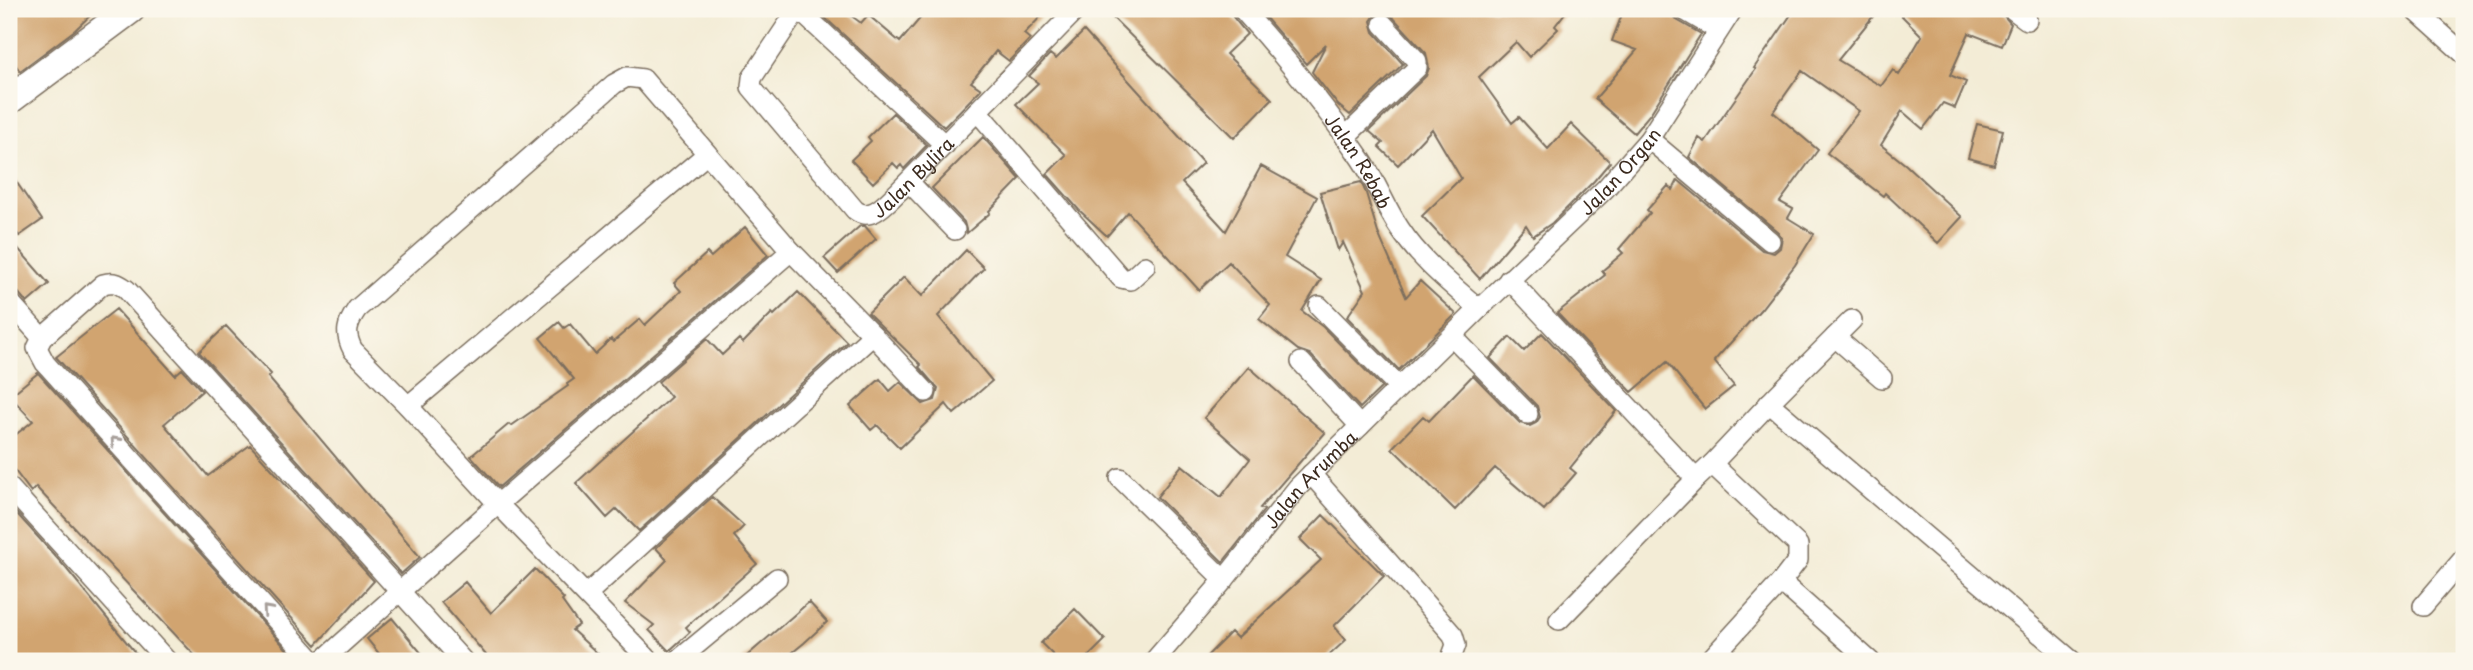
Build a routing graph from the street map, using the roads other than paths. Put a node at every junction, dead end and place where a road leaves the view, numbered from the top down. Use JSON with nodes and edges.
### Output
{"nodes":[{"id":1,"x":798,"y":9,"type":"edge"},
{"id":2,"x":1077,"y":9,"type":"edge"},
{"id":3,"x":1242,"y":9,"type":"edge"},
{"id":4,"x":1682,"y":9,"type":"edge"},
{"id":5,"x":1733,"y":9,"type":"edge"},
{"id":6,"x":2414,"y":9,"type":"edge"},
{"id":7,"x":119,"y":12,"type":"edge"},
{"id":8,"x":1383,"y":24,"type":"dead end"},
{"id":9,"x":1718,"y":30,"type":"junction"},
{"id":10,"x":2464,"y":54,"type":"edge"},
{"id":11,"x":9,"y":100,"type":"edge"},
{"id":12,"x":977,"y":111,"type":"junction"},
{"id":13,"x":1345,"y":137,"type":"junction"},
{"id":14,"x":1648,"y":139,"type":"junction"},
{"id":15,"x":945,"y":145,"type":"junction"},
{"id":16,"x":707,"y":154,"type":"junction"},
{"id":17,"x":909,"y":182,"type":"junction"},
{"id":18,"x":955,"y":230,"type":"dead end"},
{"id":19,"x":1770,"y":241,"type":"dead end"},
{"id":20,"x":791,"y":251,"type":"junction"},
{"id":21,"x":1145,"y":266,"type":"dead end"},
{"id":22,"x":1510,"y":279,"type":"junction"},
{"id":23,"x":9,"y":302,"type":"edge"},
{"id":24,"x":1319,"y":306,"type":"dead end"},
{"id":25,"x":1479,"y":309,"type":"junction"},
{"id":26,"x":1852,"y":320,"type":"dead end"},
{"id":27,"x":873,"y":335,"type":"junction"},
{"id":28,"x":1452,"y":336,"type":"junction"},
{"id":29,"x":1835,"y":337,"type":"junction"},
{"id":30,"x":42,"y":338,"type":"junction"},
{"id":31,"x":1301,"y":362,"type":"dead end"},
{"id":32,"x":1882,"y":378,"type":"dead end"},
{"id":33,"x":1399,"y":387,"type":"junction"},
{"id":34,"x":926,"y":392,"type":"dead end"},
{"id":35,"x":1769,"y":404,"type":"junction"},
{"id":36,"x":408,"y":406,"type":"junction"},
{"id":37,"x":1528,"y":414,"type":"dead end"},
{"id":38,"x":1360,"y":426,"type":"junction"},
{"id":39,"x":1712,"y":464,"type":"junction"},
{"id":40,"x":1311,"y":474,"type":"junction"},
{"id":41,"x":1120,"y":478,"type":"dead end"},
{"id":42,"x":1696,"y":479,"type":"junction"},
{"id":43,"x":9,"y":487,"type":"edge"},
{"id":44,"x":498,"y":504,"type":"junction"},
{"id":45,"x":2464,"y":558,"type":"edge"},
{"id":46,"x":777,"y":578,"type":"dead end"},
{"id":47,"x":1224,"y":580,"type":"junction"},
{"id":48,"x":1781,"y":582,"type":"junction"},
{"id":49,"x":402,"y":591,"type":"junction"},
{"id":50,"x":587,"y":594,"type":"junction"},
{"id":51,"x":2423,"y":606,"type":"dead end"},
{"id":52,"x":1559,"y":620,"type":"dead end"},
{"id":53,"x":167,"y":661,"type":"edge"},
{"id":54,"x":313,"y":661,"type":"edge"},
{"id":55,"x":322,"y":661,"type":"edge"},
{"id":56,"x":463,"y":661,"type":"edge"},
{"id":57,"x":650,"y":661,"type":"edge"},
{"id":58,"x":677,"y":661,"type":"edge"},
{"id":59,"x":1154,"y":661,"type":"edge"},
{"id":60,"x":1450,"y":661,"type":"edge"},
{"id":61,"x":1709,"y":661,"type":"edge"},
{"id":62,"x":1871,"y":661,"type":"edge"},
{"id":63,"x":2072,"y":661,"type":"edge"}],
"edges":[{"from":1,"to":15,"type":"street"},
{"from":1,"to":17,"type":"street","name":"Jalan Bylira"},
{"from":2,"to":12,"type":"street","name":"Jalan Bylira"},
{"from":3,"to":13,"type":"street","name":"Jalan Rebab"},
{"from":4,"to":9,"type":"street"},
{"from":5,"to":9,"type":"street","name":"Jalan Organ"},
{"from":6,"to":10,"type":"street"},
{"from":7,"to":11,"type":"main road"},
{"from":8,"to":13,"type":"street"},
{"from":9,"to":14,"type":"street","name":"Jalan Organ"},
{"from":12,"to":15,"type":"street","name":"Jalan Bylira"},
{"from":12,"to":21,"type":"street"},
{"from":13,"to":25,"type":"street","name":"Jalan Rebab"},
{"from":14,"to":19,"type":"street"},
{"from":14,"to":22,"type":"street","name":"Jalan Organ"},
{"from":15,"to":17,"type":"street","name":"Jalan Bylira"},
{"from":16,"to":20,"type":"street"},
{"from":16,"to":36,"type":"street"},
{"from":16,"to":36,"type":"street"},
{"from":17,"to":18,"type":"street"},
{"from":20,"to":27,"type":"street"},
{"from":20,"to":44,"type":"street"},
{"from":22,"to":25,"type":"street","name":"Jalan Organ"},
{"from":22,"to":42,"type":"street"},
{"from":23,"to":30,"type":"street"},
{"from":24,"to":33,"type":"street"},
{"from":25,"to":28,"type":"street","name":"Jalan Arumba"},
{"from":26,"to":29,"type":"street"},
{"from":27,"to":34,"type":"street"},
{"from":27,"to":50,"type":"street"},
{"from":28,"to":33,"type":"street","name":"Jalan Arumba"},
{"from":28,"to":37,"type":"street"},
{"from":29,"to":32,"type":"street"},
{"from":29,"to":35,"type":"street"},
{"from":30,"to":49,"type":"street"},
{"from":54,"to":30,"type":"street","one_way":true},
{"from":31,"to":38,"type":"street"},
{"from":33,"to":38,"type":"street","name":"Jalan Arumba"},
{"from":35,"to":39,"type":"street"},
{"from":35,"to":63,"type":"street"},
{"from":36,"to":44,"type":"street"},
{"from":38,"to":40,"type":"street","name":"Jalan Arumba"},
{"from":39,"to":42,"type":"street"},
{"from":39,"to":48,"type":"street"},
{"from":40,"to":47,"type":"street","name":"Jalan Arumba"},
{"from":40,"to":60,"type":"street"},
{"from":41,"to":47,"type":"street"},
{"from":42,"to":52,"type":"street"},
{"from":43,"to":53,"type":"street"},
{"from":44,"to":49,"type":"street"},
{"from":44,"to":50,"type":"street"},
{"from":45,"to":51,"type":"street"},
{"from":46,"to":58,"type":"street"},
{"from":47,"to":59,"type":"street","name":"Jalan Arumba"},
{"from":48,"to":61,"type":"street"},
{"from":48,"to":62,"type":"street"},
{"from":49,"to":55,"type":"street"},
{"from":49,"to":56,"type":"street"},
{"from":50,"to":57,"type":"street"}]}
